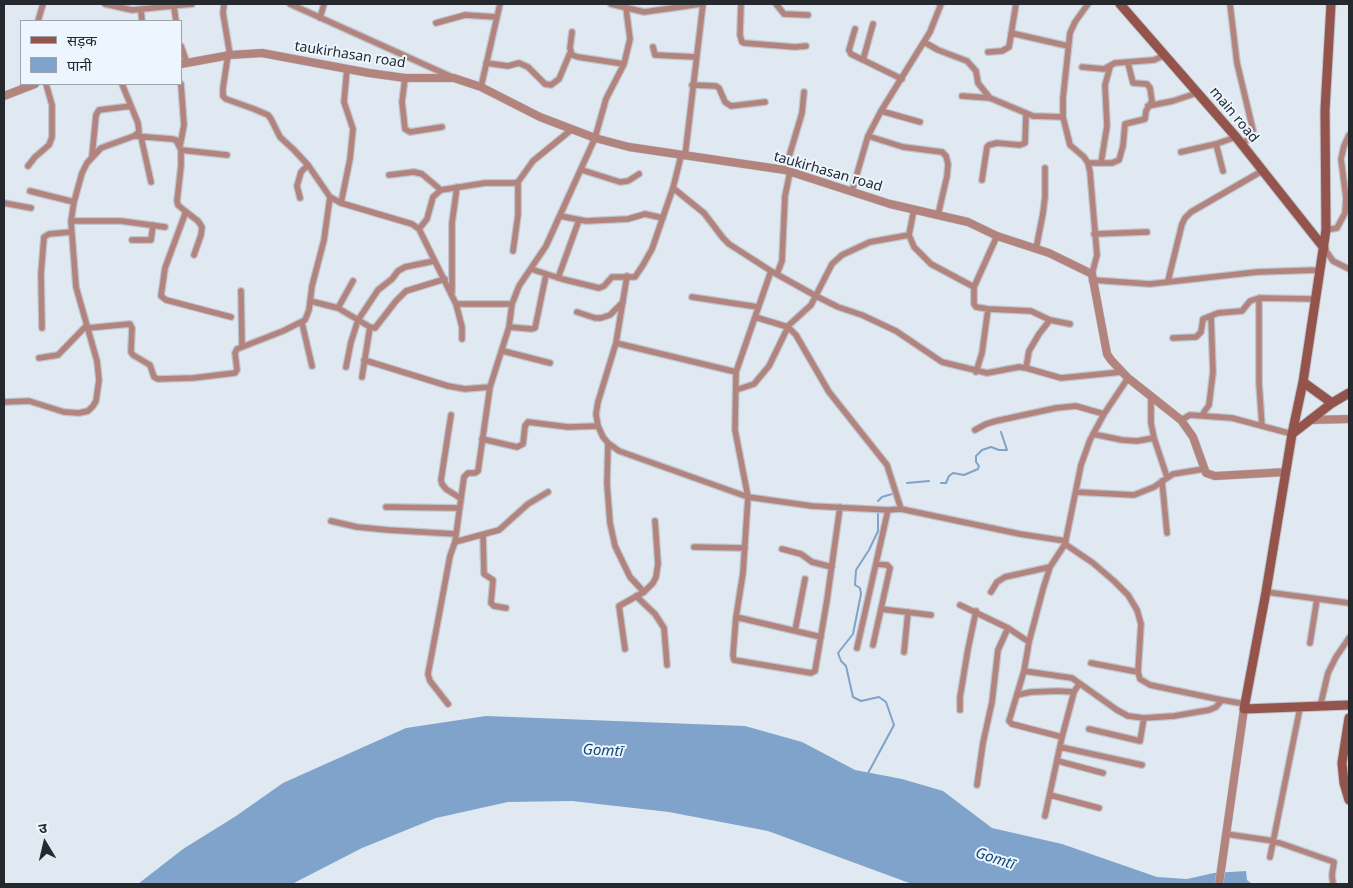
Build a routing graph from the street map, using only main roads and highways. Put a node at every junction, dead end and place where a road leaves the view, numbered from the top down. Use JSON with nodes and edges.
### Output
{"nodes":[{"id":1,"x":1120,"y":4,"type":"edge"},
{"id":2,"x":1331,"y":4,"type":"edge"},
{"id":3,"x":1324,"y":248,"type":"junction"},
{"id":4,"x":1303,"y":382,"type":"junction"},
{"id":5,"x":1349,"y":393,"type":"edge"},
{"id":6,"x":1332,"y":403,"type":"junction"},
{"id":7,"x":1292,"y":434,"type":"junction"},
{"id":8,"x":1349,"y":706,"type":"edge"},
{"id":9,"x":1349,"y":718,"type":"edge"},
{"id":10,"x":1349,"y":800,"type":"edge"}],
"edges":[{"from":1,"to":3,"type":"main road","name":"main road"},
{"from":2,"to":3,"type":"main road"},
{"from":3,"to":4,"type":"main road"},
{"from":4,"to":6,"type":"main road"},
{"from":4,"to":7,"type":"main road"},
{"from":5,"to":6,"type":"main road"},
{"from":6,"to":7,"type":"main road"},
{"from":7,"to":8,"type":"main road"},
{"from":9,"to":10,"type":"main road"}]}
